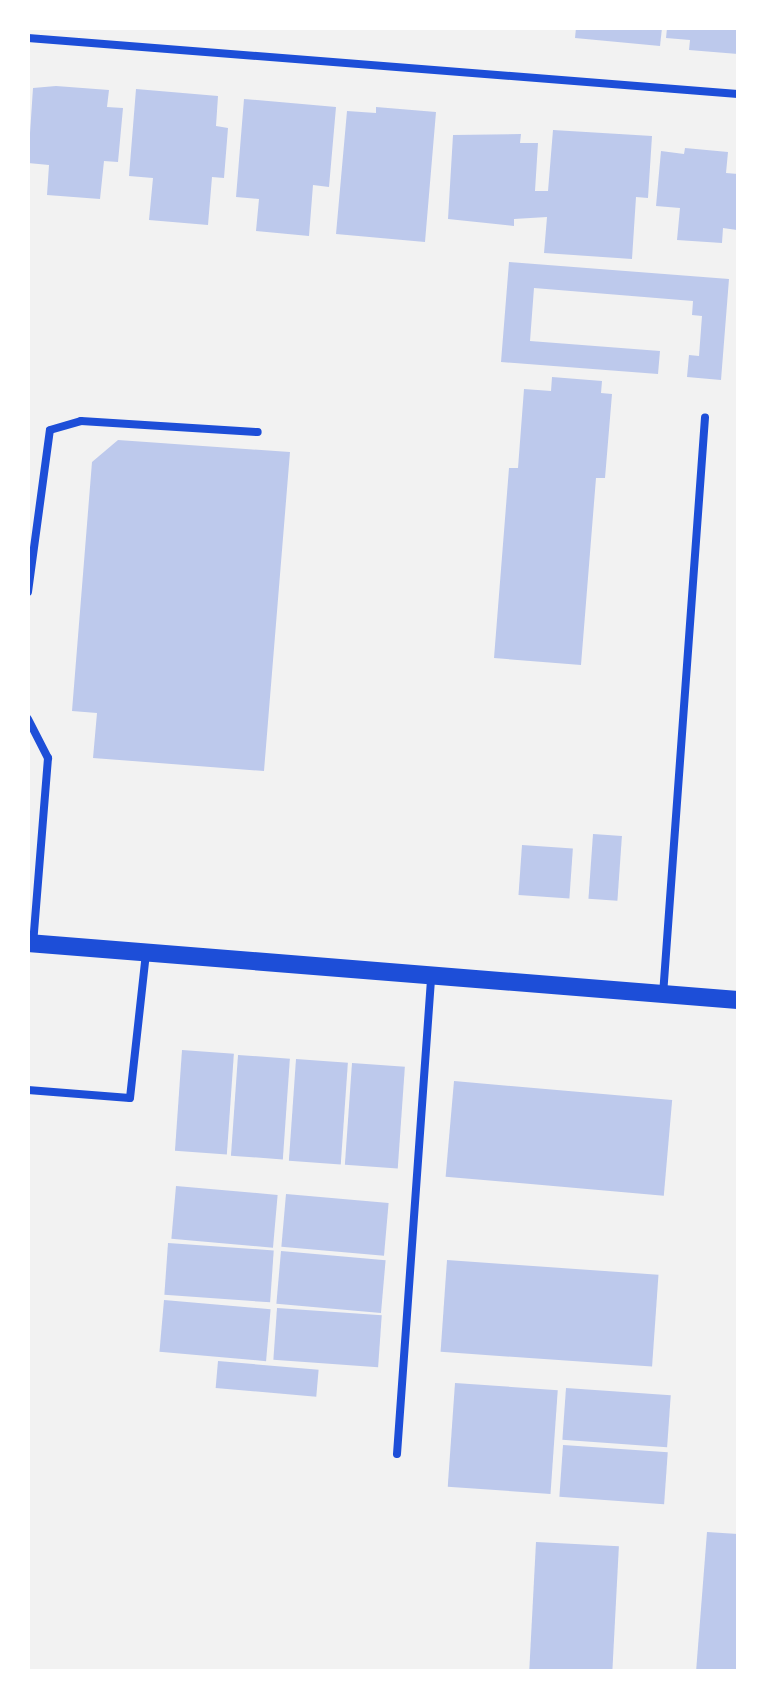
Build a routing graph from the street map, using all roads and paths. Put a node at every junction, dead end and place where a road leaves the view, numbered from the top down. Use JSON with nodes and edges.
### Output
{"nodes":[{"id":1,"x":28,"y":38,"type":"edge"},
{"id":2,"x":738,"y":94,"type":"edge"},
{"id":3,"x":705,"y":418,"type":"dead end"},
{"id":4,"x":258,"y":432,"type":"dead end"},
{"id":5,"x":28,"y":592,"type":"edge"},
{"id":6,"x":28,"y":719,"type":"edge"},
{"id":7,"x":30,"y":943,"type":"edge"},
{"id":8,"x":146,"y":952,"type":"junction"},
{"id":9,"x":431,"y":976,"type":"junction"},
{"id":10,"x":663,"y":994,"type":"junction"},
{"id":11,"x":738,"y":1000,"type":"edge"},
{"id":12,"x":28,"y":1090,"type":"edge"},
{"id":13,"x":397,"y":1454,"type":"dead end"}],
"edges":[{"from":1,"to":2,"type":"lane"},
{"from":3,"to":10,"type":"lane"},
{"from":4,"to":5,"type":"lane"},
{"from":6,"to":7,"type":"lane"},
{"from":7,"to":8,"type":"street"},
{"from":8,"to":9,"type":"street"},
{"from":8,"to":12,"type":"lane"},
{"from":9,"to":10,"type":"street"},
{"from":9,"to":13,"type":"lane"},
{"from":10,"to":11,"type":"street"}]}
